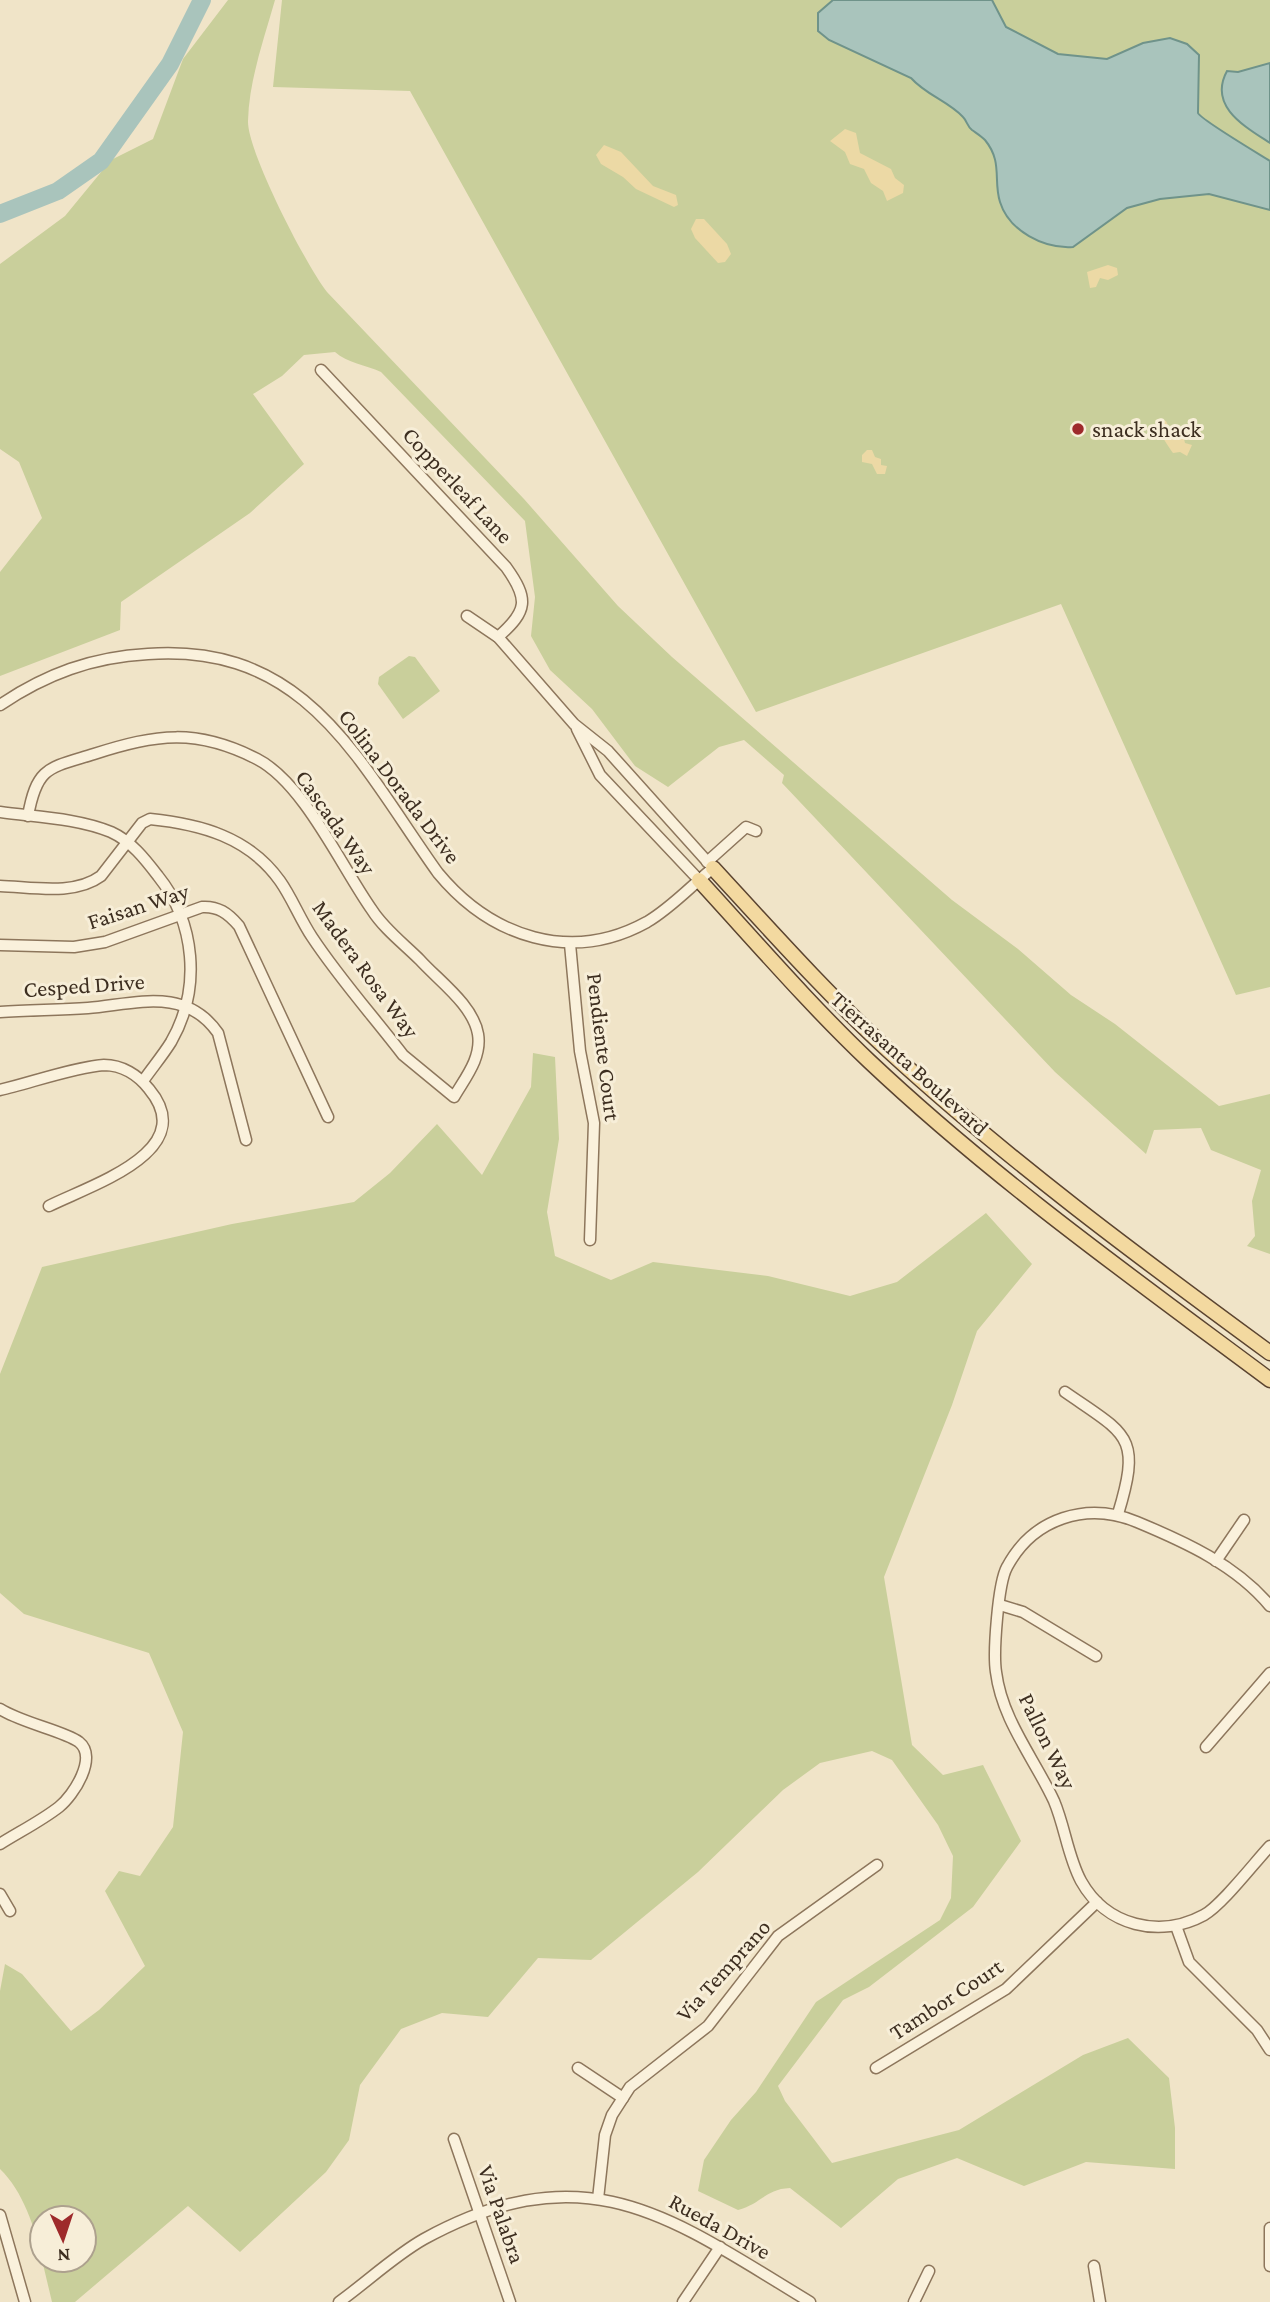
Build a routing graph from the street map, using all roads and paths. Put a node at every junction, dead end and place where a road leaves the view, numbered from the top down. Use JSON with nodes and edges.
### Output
{"nodes":[{"id":1,"x":321,"y":370,"type":"dead end"},
{"id":2,"x":467,"y":616,"type":"dead end"},
{"id":3,"x":498,"y":637,"type":"junction"},
{"id":4,"x":0,"y":705,"type":"edge"},
{"id":5,"x":574,"y":724,"type":"junction"},
{"id":6,"x":0,"y":812,"type":"edge"},
{"id":7,"x":28,"y":816,"type":"junction"},
{"id":8,"x":756,"y":831,"type":"dead end"},
{"id":9,"x":126,"y":842,"type":"junction"},
{"id":10,"x":710,"y":865,"type":"junction"},
{"id":11,"x":699,"y":880,"type":"junction"},
{"id":12,"x":0,"y":887,"type":"edge"},
{"id":13,"x":181,"y":913,"type":"junction"},
{"id":14,"x":570,"y":944,"type":"junction"},
{"id":15,"x":0,"y":945,"type":"edge"},
{"id":16,"x":184,"y":1007,"type":"junction"},
{"id":17,"x":0,"y":1012,"type":"edge"},
{"id":18,"x":143,"y":1081,"type":"junction"},
{"id":19,"x":0,"y":1090,"type":"edge"},
{"id":20,"x":454,"y":1097,"type":"joint"},
{"id":21,"x":328,"y":1117,"type":"dead end"},
{"id":22,"x":246,"y":1140,"type":"dead end"},
{"id":23,"x":979,"y":1157,"type":"junction"},
{"id":24,"x":1051,"y":1188,"type":"junction"},
{"id":25,"x":49,"y":1206,"type":"dead end"},
{"id":26,"x":590,"y":1240,"type":"dead end"},
{"id":27,"x":1270,"y":1353,"type":"edge"},
{"id":28,"x":1270,"y":1380,"type":"edge"},
{"id":29,"x":1065,"y":1392,"type":"dead end"},
{"id":30,"x":1118,"y":1514,"type":"junction"},
{"id":31,"x":1244,"y":1520,"type":"dead end"},
{"id":32,"x":1216,"y":1561,"type":"junction"},
{"id":33,"x":1000,"y":1605,"type":"junction"},
{"id":34,"x":1270,"y":1606,"type":"edge"},
{"id":35,"x":1096,"y":1656,"type":"dead end"},
{"id":36,"x":1270,"y":1673,"type":"edge"},
{"id":37,"x":0,"y":1709,"type":"edge"},
{"id":38,"x":1206,"y":1746,"type":"dead end"},
{"id":39,"x":0,"y":1844,"type":"edge"},
{"id":40,"x":1269,"y":1850,"type":"edge"},
{"id":41,"x":877,"y":1865,"type":"dead end"},
{"id":42,"x":0,"y":1894,"type":"edge"},
{"id":43,"x":1097,"y":1902,"type":"junction"},
{"id":44,"x":10,"y":1911,"type":"dead end"},
{"id":45,"x":1176,"y":1926,"type":"junction"},
{"id":46,"x":1270,"y":2050,"type":"edge"},
{"id":47,"x":578,"y":2068,"type":"dead end"},
{"id":48,"x":876,"y":2068,"type":"dead end"},
{"id":49,"x":622,"y":2098,"type":"junction"},
{"id":50,"x":454,"y":2139,"type":"dead end"},
{"id":51,"x":598,"y":2199,"type":"junction"},
{"id":52,"x":478,"y":2212,"type":"junction"},
{"id":53,"x":0,"y":2215,"type":"edge"},
{"id":54,"x":1270,"y":2228,"type":"edge"},
{"id":55,"x":720,"y":2247,"type":"junction"},
{"id":56,"x":1094,"y":2266,"type":"dead end"},
{"id":57,"x":1270,"y":2266,"type":"edge"},
{"id":58,"x":929,"y":2272,"type":"dead end"},
{"id":59,"x":25,"y":2302,"type":"edge"},
{"id":60,"x":339,"y":2302,"type":"edge"},
{"id":61,"x":510,"y":2302,"type":"edge"},
{"id":62,"x":683,"y":2302,"type":"edge"},
{"id":63,"x":810,"y":2302,"type":"edge"},
{"id":64,"x":914,"y":2302,"type":"edge"},
{"id":65,"x":1100,"y":2302,"type":"edge"}],
"edges":[{"from":1,"to":3,"type":"street","name":"Copperleaf Lane"},
{"from":2,"to":3,"type":"street","name":"Tierrasanta Boulevard"},
{"from":3,"to":5,"type":"street","name":"Tierrasanta Boulevard"},
{"from":4,"to":14,"type":"street","name":"Colina Dorada Drive"},
{"from":5,"to":10,"type":"street","name":"Tierrasanta Boulevard"},
{"from":5,"to":11,"type":"street","name":"Tierrasanta Boulevard"},
{"from":6,"to":7,"type":"street"},
{"from":7,"to":9,"type":"street"},
{"from":7,"to":20,"type":"street","name":"Cascada Way"},
{"from":8,"to":10,"type":"street","name":"Colina Dorada Drive"},
{"from":9,"to":12,"type":"street","name":"Madera Rosa Way"},
{"from":9,"to":13,"type":"street"},
{"from":9,"to":20,"type":"street","name":"Madera Rosa Way"},
{"from":10,"to":11,"type":"street","name":"Colina Dorada Drive"},
{"from":10,"to":24,"type":"main road","name":"Tierrasanta Boulevard"},
{"from":11,"to":14,"type":"street","name":"Colina Dorada Drive"},
{"from":11,"to":23,"type":"main road","name":"Tierrasanta Boulevard"},
{"from":13,"to":15,"type":"street","name":"Faisan Way"},
{"from":13,"to":16,"type":"street"},
{"from":13,"to":21,"type":"street","name":"Faisan Way"},
{"from":14,"to":26,"type":"street","name":"Pendiente Court"},
{"from":16,"to":17,"type":"street","name":"Cesped Drive"},
{"from":16,"to":18,"type":"street"},
{"from":16,"to":22,"type":"street","name":"Cesped Drive"},
{"from":18,"to":19,"type":"street"},
{"from":18,"to":25,"type":"street"},
{"from":23,"to":24,"type":"main road"},
{"from":23,"to":28,"type":"main road","name":"Tierrasanta Boulevard"},
{"from":24,"to":27,"type":"main road","name":"Tierrasanta Boulevard"},
{"from":29,"to":30,"type":"street"},
{"from":30,"to":32,"type":"street","name":"Pallon Way"},
{"from":30,"to":33,"type":"street","name":"Pallon Way"},
{"from":31,"to":32,"type":"street"},
{"from":32,"to":34,"type":"street","name":"Pallon Way"},
{"from":33,"to":35,"type":"street"},
{"from":33,"to":43,"type":"street","name":"Pallon Way"},
{"from":36,"to":38,"type":"street"},
{"from":37,"to":39,"type":"street"},
{"from":40,"to":45,"type":"street"},
{"from":41,"to":49,"type":"street","name":"Via Temprano"},
{"from":42,"to":44,"type":"street"},
{"from":43,"to":45,"type":"street"},
{"from":43,"to":48,"type":"street","name":"Tambor Court"},
{"from":45,"to":46,"type":"street"},
{"from":47,"to":49,"type":"street"},
{"from":49,"to":51,"type":"street","name":"Via Temprano"},
{"from":50,"to":52,"type":"street","name":"Via Palabra"},
{"from":51,"to":52,"type":"street","name":"Rueda Drive"},
{"from":51,"to":55,"type":"street","name":"Rueda Drive"},
{"from":52,"to":60,"type":"street","name":"Rueda Drive"},
{"from":52,"to":61,"type":"street","name":"Via Palabra"},
{"from":53,"to":59,"type":"street"},
{"from":54,"to":57,"type":"street"},
{"from":55,"to":62,"type":"street"},
{"from":55,"to":63,"type":"street","name":"Rueda Drive"},
{"from":56,"to":65,"type":"street"},
{"from":58,"to":64,"type":"street"}]}
